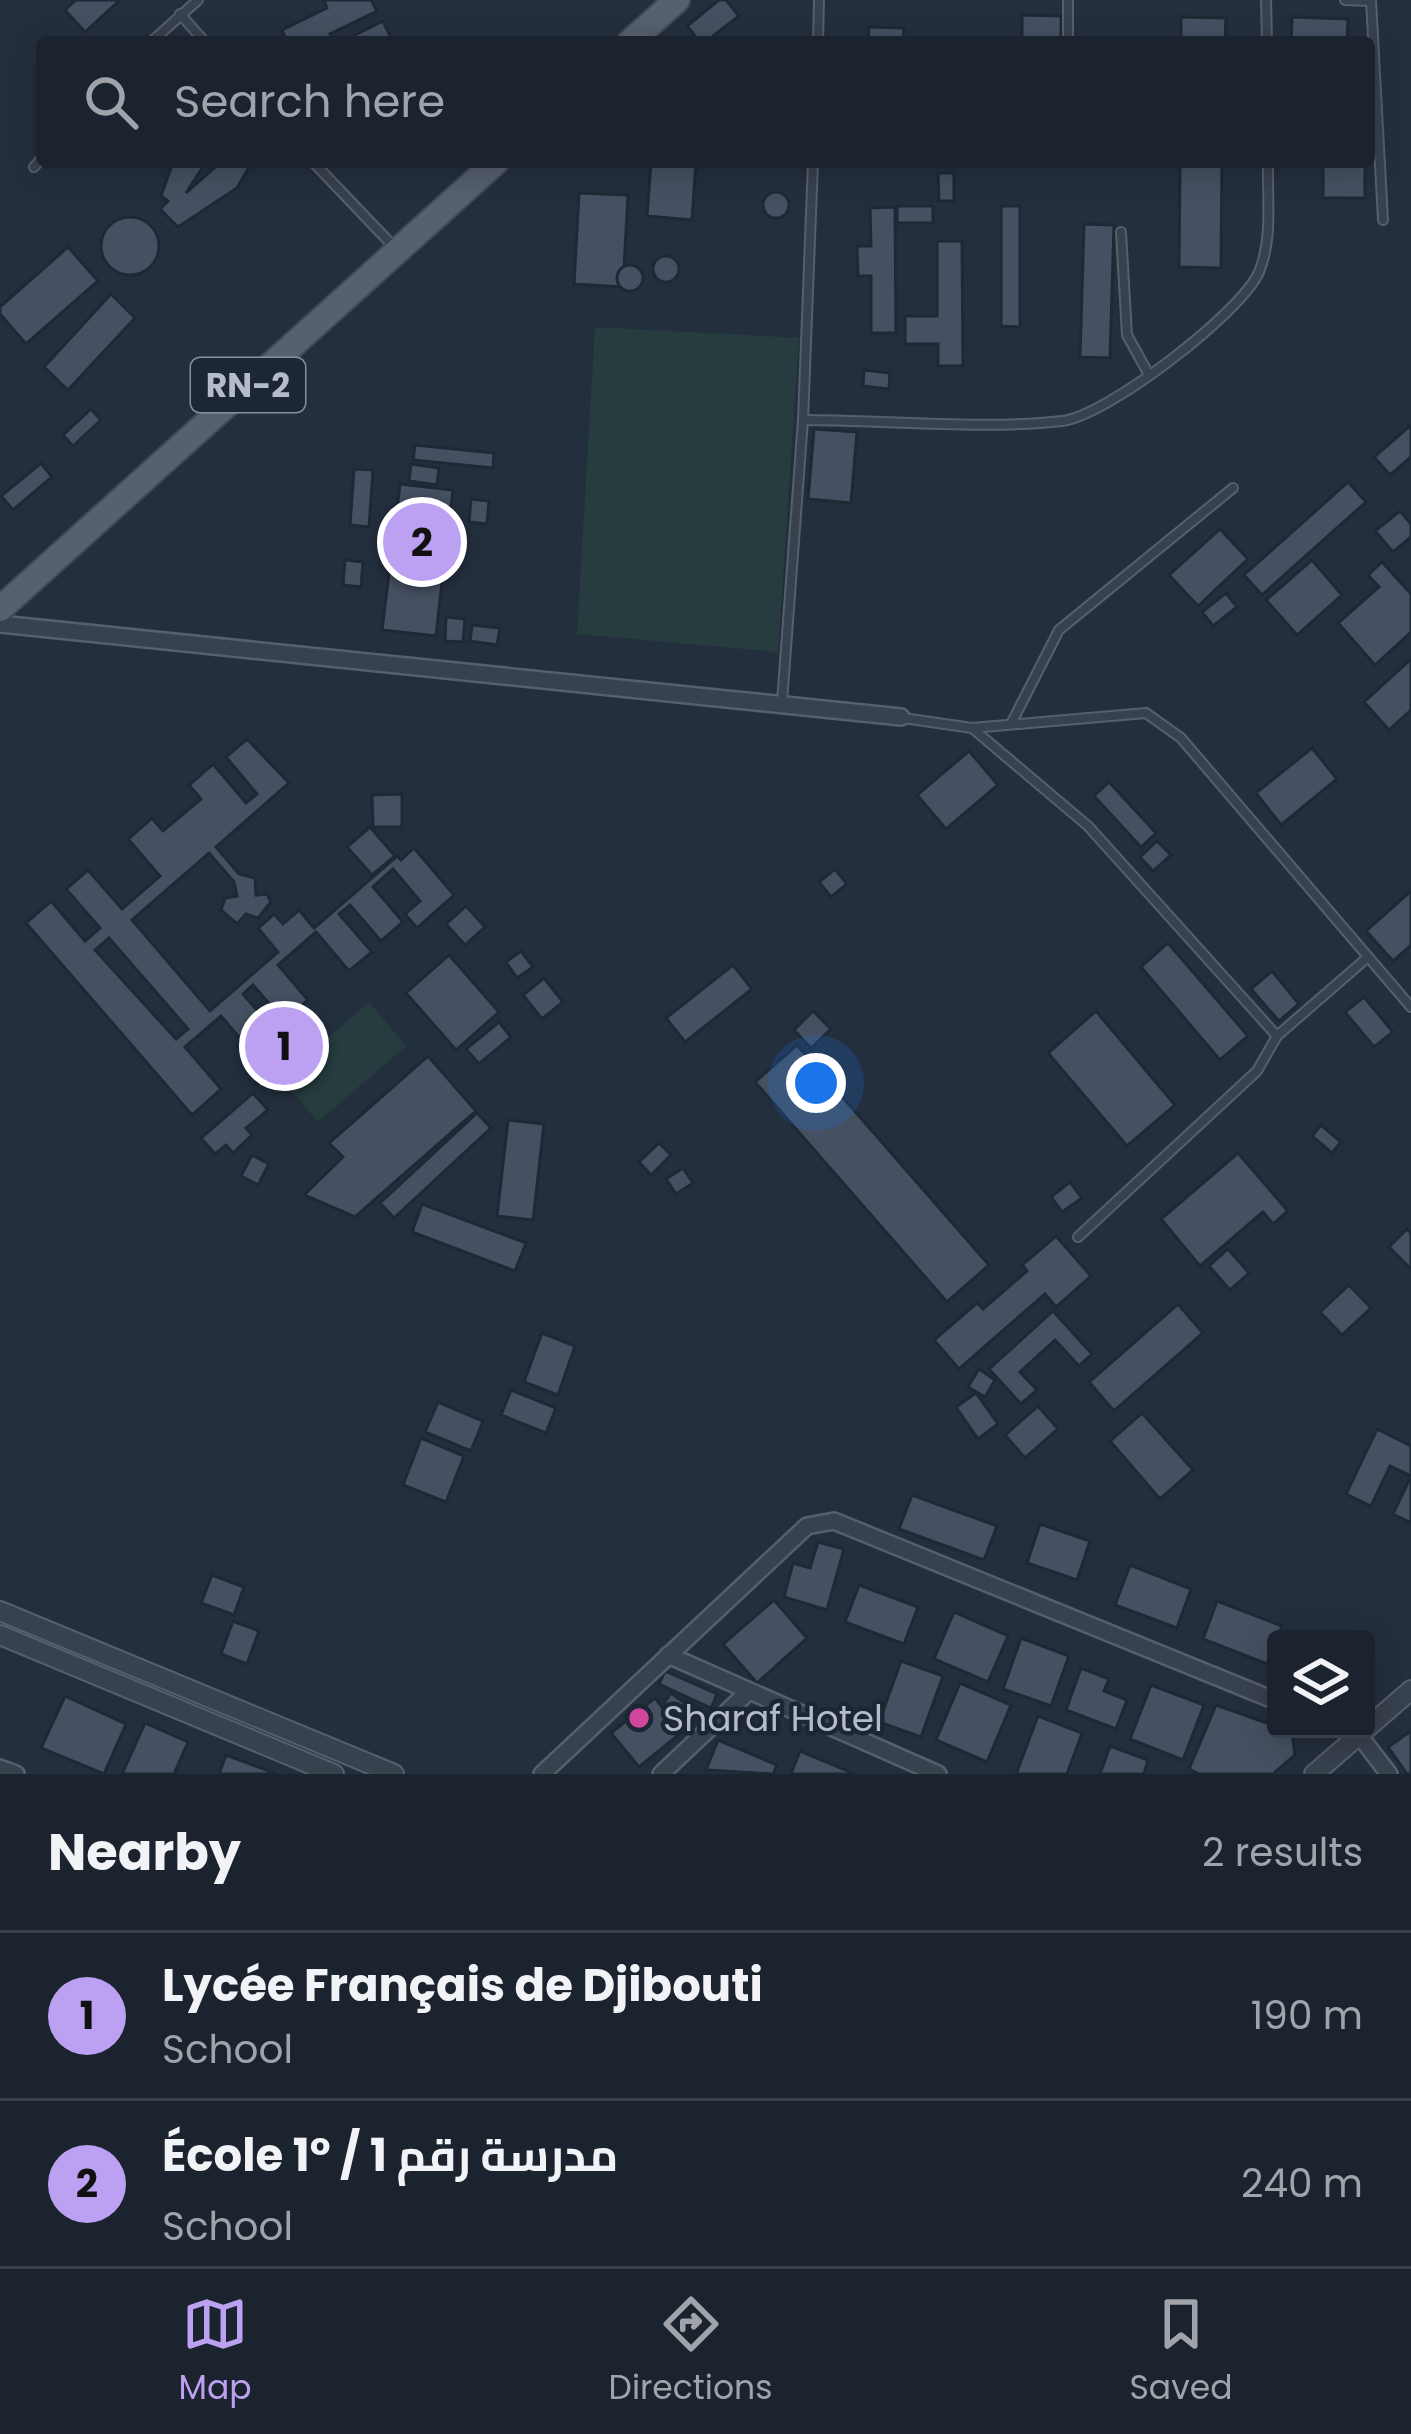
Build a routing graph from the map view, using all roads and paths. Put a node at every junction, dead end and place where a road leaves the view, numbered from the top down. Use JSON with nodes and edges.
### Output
{"nodes":[{"id":1,"x":198,"y":0,"type":"edge"},
{"id":2,"x":677,"y":0,"type":"edge"},
{"id":3,"x":819,"y":0,"type":"edge"},
{"id":4,"x":1068,"y":0,"type":"edge"},
{"id":5,"x":1266,"y":0,"type":"edge"},
{"id":6,"x":1345,"y":0,"type":"edge"},
{"id":7,"x":1370,"y":0,"type":"edge"},
{"id":8,"x":180,"y":14,"type":"junction"},
{"id":9,"x":157,"y":36,"type":"edge"},
{"id":10,"x":200,"y":36,"type":"edge"},
{"id":11,"x":637,"y":36,"type":"edge"},
{"id":12,"x":818,"y":36,"type":"edge"},
{"id":13,"x":1067,"y":36,"type":"edge"},
{"id":14,"x":1267,"y":36,"type":"edge"},
{"id":15,"x":1372,"y":36,"type":"edge"},
{"id":16,"x":1375,"y":85,"type":"edge"},
{"id":17,"x":36,"y":165,"type":"edge"},
{"id":18,"x":34,"y":167,"type":"dead end"},
{"id":19,"x":319,"y":168,"type":"edge"},
{"id":20,"x":489,"y":168,"type":"edge"},
{"id":21,"x":813,"y":168,"type":"edge"},
{"id":22,"x":1268,"y":168,"type":"edge"},
{"id":23,"x":1383,"y":220,"type":"dead end"},
{"id":24,"x":1121,"y":232,"type":"dead end"},
{"id":25,"x":397,"y":250,"type":"junction"},
{"id":26,"x":1148,"y":373,"type":"junction"},
{"id":27,"x":803,"y":420,"type":"junction"},
{"id":28,"x":1233,"y":488,"type":"dead end"},
{"id":29,"x":0,"y":609,"type":"edge"},
{"id":30,"x":0,"y":624,"type":"edge"},
{"id":31,"x":782,"y":702,"type":"junction"},
{"id":32,"x":901,"y":717,"type":"joint"},
{"id":33,"x":1010,"y":725,"type":"junction"},
{"id":34,"x":972,"y":728,"type":"junction"},
{"id":35,"x":1367,"y":956,"type":"junction"},
{"id":36,"x":1411,"y":1007,"type":"edge"},
{"id":37,"x":1277,"y":1036,"type":"junction"},
{"id":38,"x":1078,"y":1237,"type":"dead end"},
{"id":39,"x":0,"y":1611,"type":"edge"},
{"id":40,"x":0,"y":1635,"type":"edge"},
{"id":41,"x":668,"y":1655,"type":"junction"},
{"id":42,"x":1411,"y":1690,"type":"edge"},
{"id":43,"x":748,"y":1692,"type":"junction"},
{"id":44,"x":1267,"y":1697,"type":"edge"},
{"id":45,"x":1375,"y":1715,"type":"edge"},
{"id":46,"x":1346,"y":1738,"type":"edge"},
{"id":47,"x":1356,"y":1738,"type":"edge"},
{"id":48,"x":0,"y":1768,"type":"edge"},
{"id":49,"x":16,"y":1774,"type":"edge"},
{"id":50,"x":334,"y":1774,"type":"edge"},
{"id":51,"x":394,"y":1774,"type":"edge"},
{"id":52,"x":542,"y":1774,"type":"edge"},
{"id":53,"x":661,"y":1774,"type":"edge"},
{"id":54,"x":938,"y":1774,"type":"edge"},
{"id":55,"x":1314,"y":1774,"type":"edge"},
{"id":56,"x":1389,"y":1774,"type":"edge"}],
"edges":[{"from":1,"to":8,"type":"lane"},
{"from":2,"to":11,"type":"main road"},
{"from":3,"to":12,"type":"lane"},
{"from":4,"to":13,"type":"lane"},
{"from":5,"to":14,"type":"lane"},
{"from":6,"to":7,"type":"lane"},
{"from":7,"to":15,"type":"lane"},
{"from":8,"to":9,"type":"lane"},
{"from":8,"to":10,"type":"lane"},
{"from":16,"to":23,"type":"lane"},
{"from":17,"to":18,"type":"lane"},
{"from":19,"to":25,"type":"lane"},
{"from":20,"to":25,"type":"main road","number":"RN-2"},
{"from":21,"to":27,"type":"lane"},
{"from":22,"to":26,"type":"lane"},
{"from":24,"to":26,"type":"lane"},
{"from":25,"to":29,"type":"main road","number":"RN-2"},
{"from":26,"to":27,"type":"lane"},
{"from":27,"to":31,"type":"lane"},
{"from":28,"to":33,"type":"lane"},
{"from":30,"to":31,"type":"street"},
{"from":31,"to":32,"type":"street"},
{"from":32,"to":34,"type":"lane"},
{"from":33,"to":34,"type":"lane"},
{"from":33,"to":35,"type":"lane"},
{"from":34,"to":37,"type":"lane"},
{"from":35,"to":36,"type":"lane"},
{"from":35,"to":37,"type":"lane"},
{"from":37,"to":38,"type":"lane"},
{"from":39,"to":51,"type":"street"},
{"from":40,"to":50,"type":"street"},
{"from":41,"to":43,"type":"street"},
{"from":41,"to":44,"type":"street"},
{"from":41,"to":52,"type":"street"},
{"from":42,"to":45,"type":"street"},
{"from":43,"to":53,"type":"street"},
{"from":43,"to":54,"type":"street"},
{"from":46,"to":55,"type":"street"},
{"from":47,"to":56,"type":"street"},
{"from":48,"to":49,"type":"street"}]}
